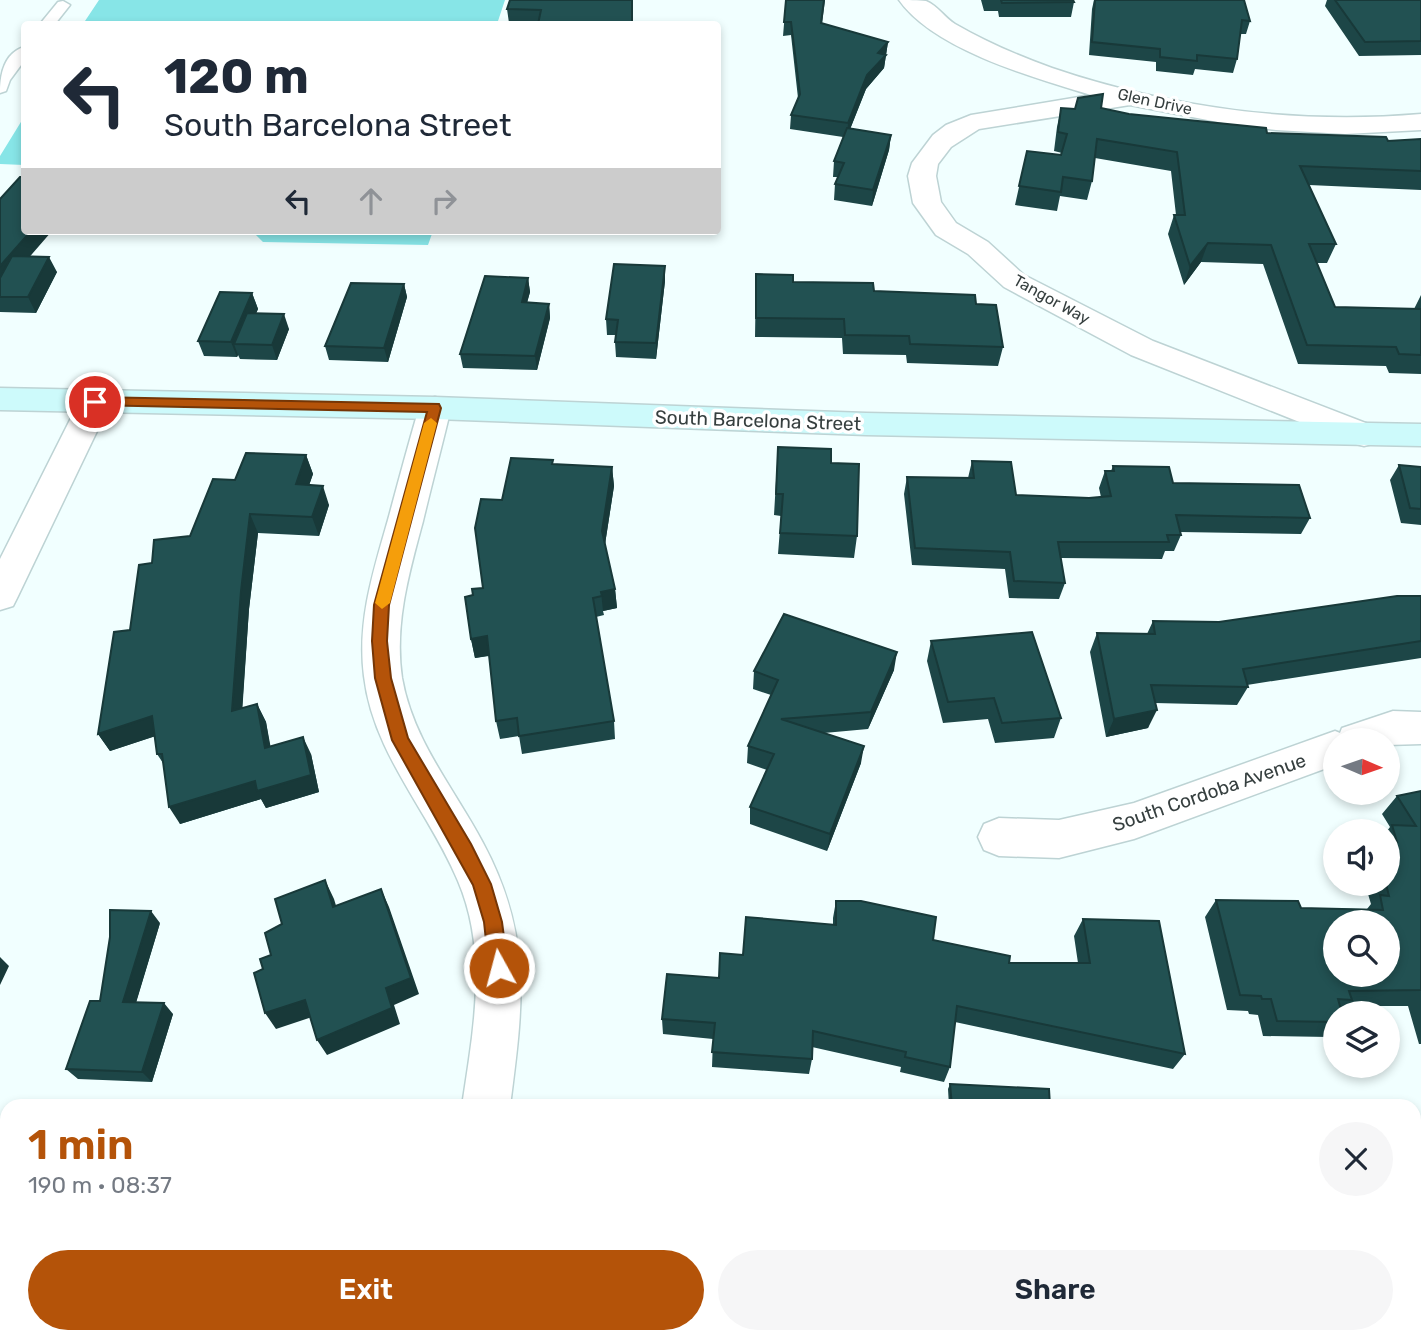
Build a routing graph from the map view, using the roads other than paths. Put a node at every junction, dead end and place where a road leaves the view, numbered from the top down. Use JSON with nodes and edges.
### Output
{"nodes":[{"id":1,"x":911,"y":0,"type":"edge"},
{"id":2,"x":63,"y":5,"type":"dead end"},
{"id":3,"x":50,"y":21,"type":"edge"},
{"id":4,"x":21,"y":56,"type":"edge"},
{"id":5,"x":0,"y":88,"type":"edge"},
{"id":6,"x":1130,"y":97,"type":"junction"},
{"id":7,"x":1421,"y":122,"type":"edge"},
{"id":8,"x":0,"y":398,"type":"edge"},
{"id":9,"x":95,"y":402,"type":"junction"},
{"id":10,"x":435,"y":408,"type":"junction"},
{"id":11,"x":1364,"y":435,"type":"junction"},
{"id":12,"x":1421,"y":435,"type":"edge"},
{"id":13,"x":0,"y":596,"type":"edge"},
{"id":14,"x":1390,"y":728,"type":"edge"},
{"id":15,"x":1421,"y":728,"type":"edge"},
{"id":16,"x":1323,"y":752,"type":"edge"},
{"id":17,"x":999,"y":837,"type":"dead end"},
{"id":18,"x":487,"y":1099,"type":"edge"}],
"edges":[{"from":1,"to":6,"type":"street","name":"Glen Drive"},
{"from":2,"to":3,"type":"lane"},
{"from":4,"to":5,"type":"lane"},
{"from":6,"to":7,"type":"street","name":"Glen Drive"},
{"from":6,"to":11,"type":"street","name":"Tangor Way"},
{"from":8,"to":9,"type":"main road","name":"South Barcelona Street"},
{"from":9,"to":10,"type":"main road","name":"South Barcelona Street"},
{"from":9,"to":13,"type":"street"},
{"from":10,"to":11,"type":"main road","name":"South Barcelona Street"},
{"from":10,"to":18,"type":"street"},
{"from":11,"to":12,"type":"main road","name":"South Barcelona Street"},
{"from":14,"to":15,"type":"street"},
{"from":16,"to":17,"type":"street","name":"South Cordoba Avenue"}]}
